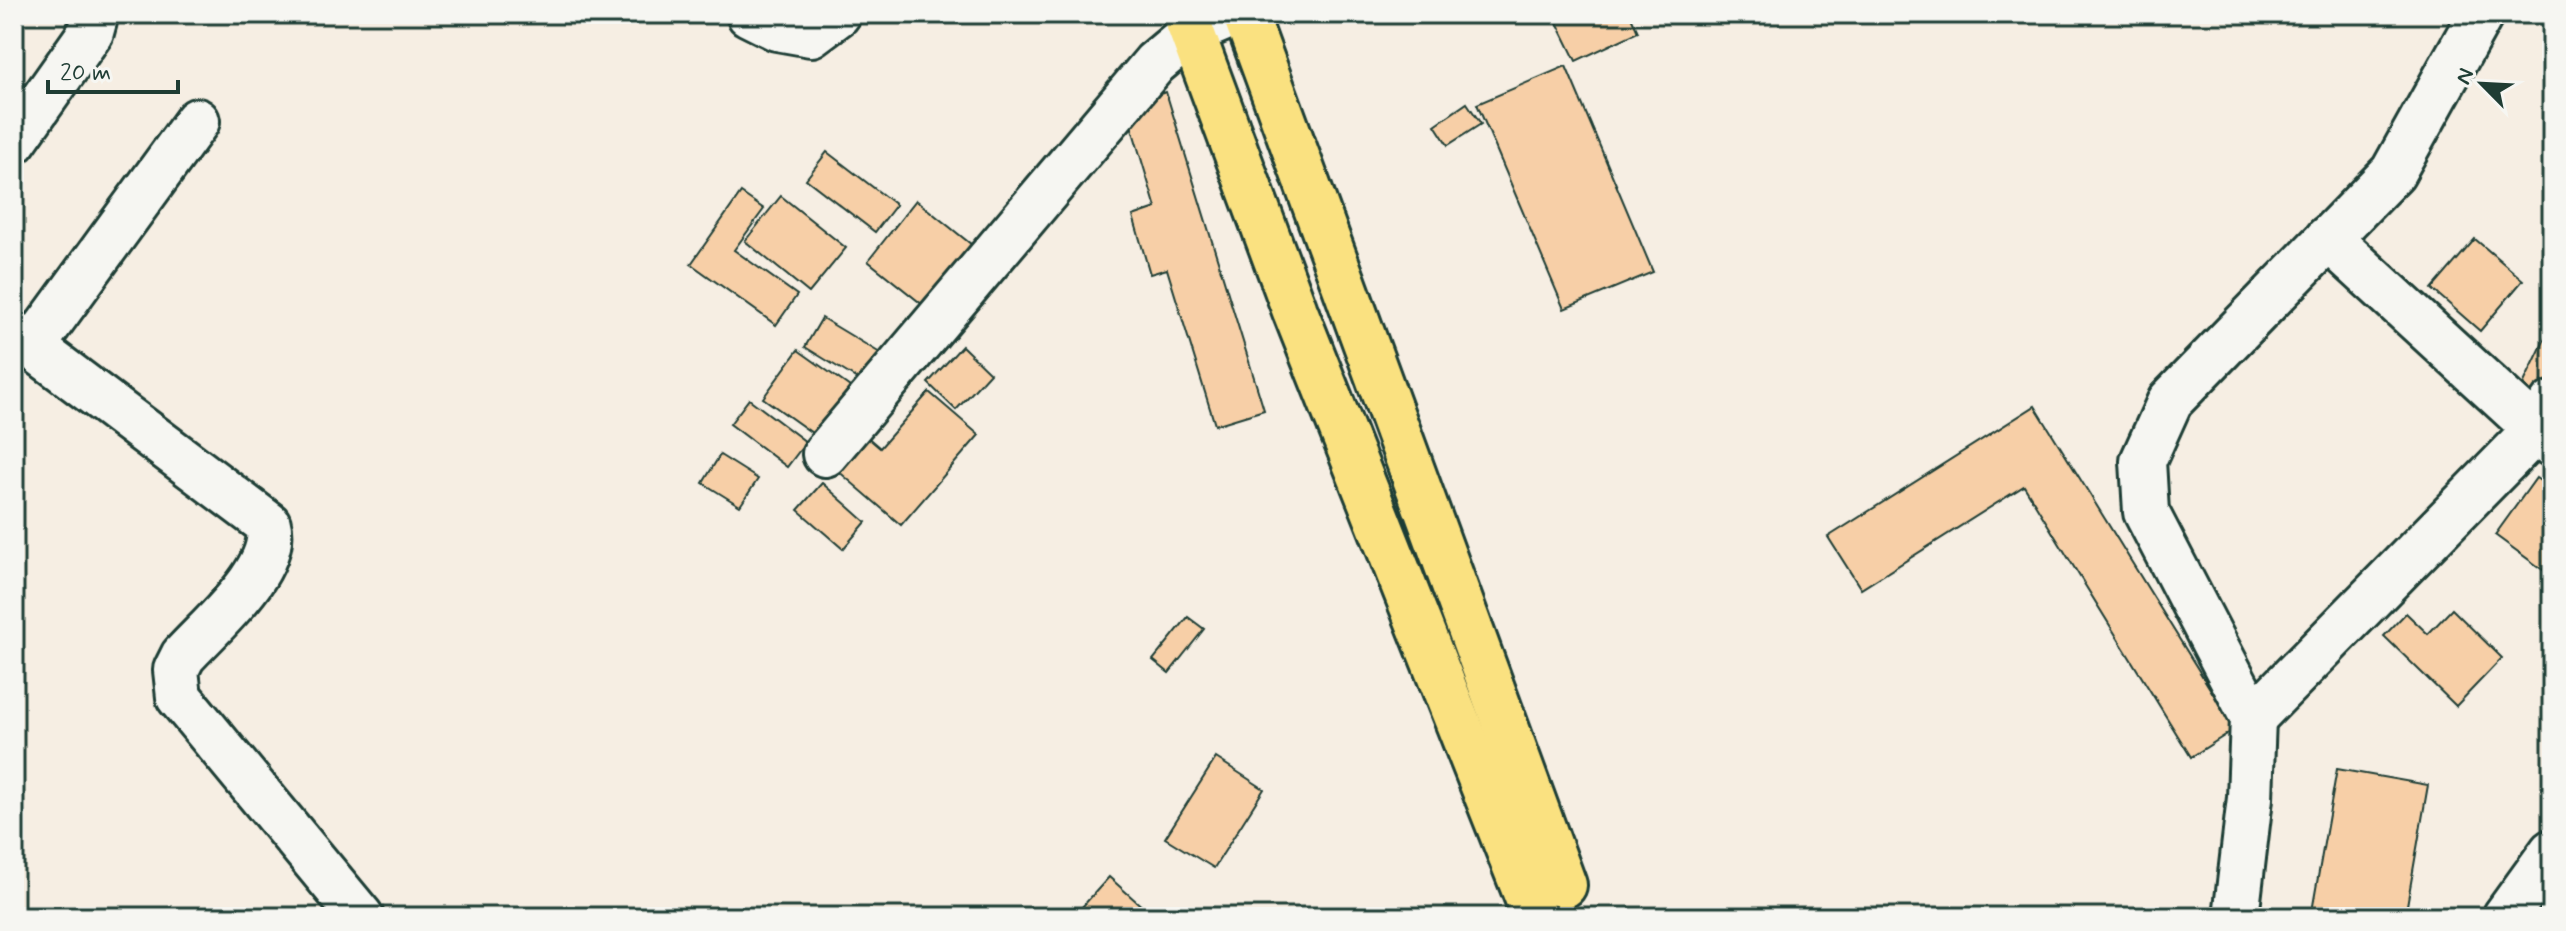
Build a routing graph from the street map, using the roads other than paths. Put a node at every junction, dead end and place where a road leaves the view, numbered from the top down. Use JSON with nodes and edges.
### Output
{"nodes":[{"id":1,"x":91,"y":14,"type":"edge"},
{"id":2,"x":749,"y":14,"type":"edge"},
{"id":3,"x":838,"y":14,"type":"edge"},
{"id":4,"x":1234,"y":14,"type":"edge"},
{"id":5,"x":1245,"y":14,"type":"edge"},
{"id":6,"x":2481,"y":14,"type":"edge"},
{"id":7,"x":1189,"y":23,"type":"edge"},
{"id":8,"x":197,"y":121,"type":"dead end"},
{"id":9,"x":14,"y":141,"type":"edge"},
{"id":10,"x":2328,"y":238,"type":"junction"},
{"id":11,"x":24,"y":339,"type":"edge"},
{"id":12,"x":2546,"y":426,"type":"edge"},
{"id":13,"x":825,"y":454,"type":"dead end"},
{"id":14,"x":2253,"y":718,"type":"junction"},
{"id":15,"x":2552,"y":852,"type":"edge"},
{"id":16,"x":1549,"y":905,"type":"edge"},
{"id":17,"x":361,"y":917,"type":"edge"},
{"id":18,"x":2236,"y":917,"type":"edge"},
{"id":19,"x":2505,"y":917,"type":"edge"}],
"edges":[{"from":1,"to":9,"type":"street"},
{"from":2,"to":3,"type":"street"},
{"from":4,"to":7,"type":"street"},
{"from":5,"to":16,"type":"main road"},
{"from":6,"to":10,"type":"street"},
{"from":7,"to":13,"type":"street"},
{"from":7,"to":16,"type":"main road"},
{"from":8,"to":11,"type":"street"},
{"from":10,"to":12,"type":"street"},
{"from":10,"to":14,"type":"street"},
{"from":11,"to":17,"type":"street"},
{"from":12,"to":14,"type":"street"},
{"from":14,"to":18,"type":"street"},
{"from":15,"to":19,"type":"street"}]}
